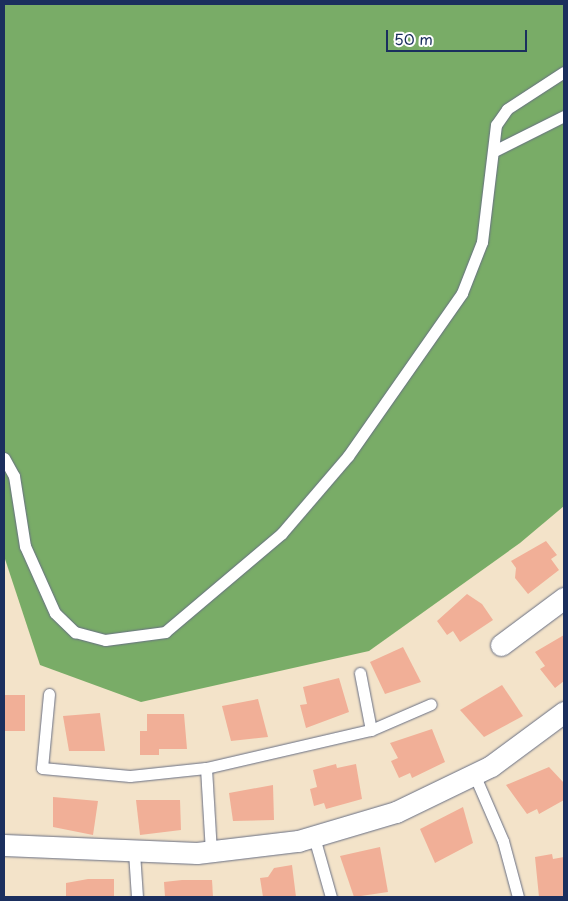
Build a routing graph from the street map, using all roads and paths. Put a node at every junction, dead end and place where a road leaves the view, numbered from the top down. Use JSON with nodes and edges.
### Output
{"nodes":[{"id":1,"x":564,"y":72,"type":"edge"},
{"id":2,"x":564,"y":116,"type":"edge"},
{"id":3,"x":494,"y":151,"type":"junction"},
{"id":4,"x":4,"y":458,"type":"edge"},
{"id":5,"x":564,"y":598,"type":"edge"},
{"id":6,"x":501,"y":645,"type":"dead end"},
{"id":7,"x":360,"y":674,"type":"dead end"},
{"id":8,"x":49,"y":694,"type":"dead end"},
{"id":9,"x":431,"y":704,"type":"dead end"},
{"id":10,"x":564,"y":712,"type":"edge"},
{"id":11,"x":371,"y":730,"type":"junction"},
{"id":12,"x":206,"y":768,"type":"junction"},
{"id":13,"x":474,"y":774,"type":"junction"},
{"id":14,"x":314,"y":837,"type":"junction"},
{"id":15,"x":4,"y":845,"type":"edge"},
{"id":16,"x":134,"y":852,"type":"junction"},
{"id":17,"x":211,"y":852,"type":"junction"},
{"id":18,"x":137,"y":897,"type":"edge"},
{"id":19,"x":331,"y":897,"type":"edge"},
{"id":20,"x":518,"y":897,"type":"edge"}],
"edges":[{"from":1,"to":3,"type":"lane"},
{"from":2,"to":3,"type":"lane"},
{"from":3,"to":4,"type":"lane"},
{"from":5,"to":6,"type":"street"},
{"from":7,"to":11,"type":"lane"},
{"from":8,"to":12,"type":"lane"},
{"from":9,"to":11,"type":"lane"},
{"from":10,"to":13,"type":"street"},
{"from":11,"to":12,"type":"lane"},
{"from":12,"to":17,"type":"lane"},
{"from":13,"to":14,"type":"street"},
{"from":13,"to":20,"type":"lane"},
{"from":14,"to":17,"type":"street"},
{"from":14,"to":19,"type":"lane"},
{"from":15,"to":16,"type":"street"},
{"from":16,"to":17,"type":"street"},
{"from":16,"to":18,"type":"lane"}]}
